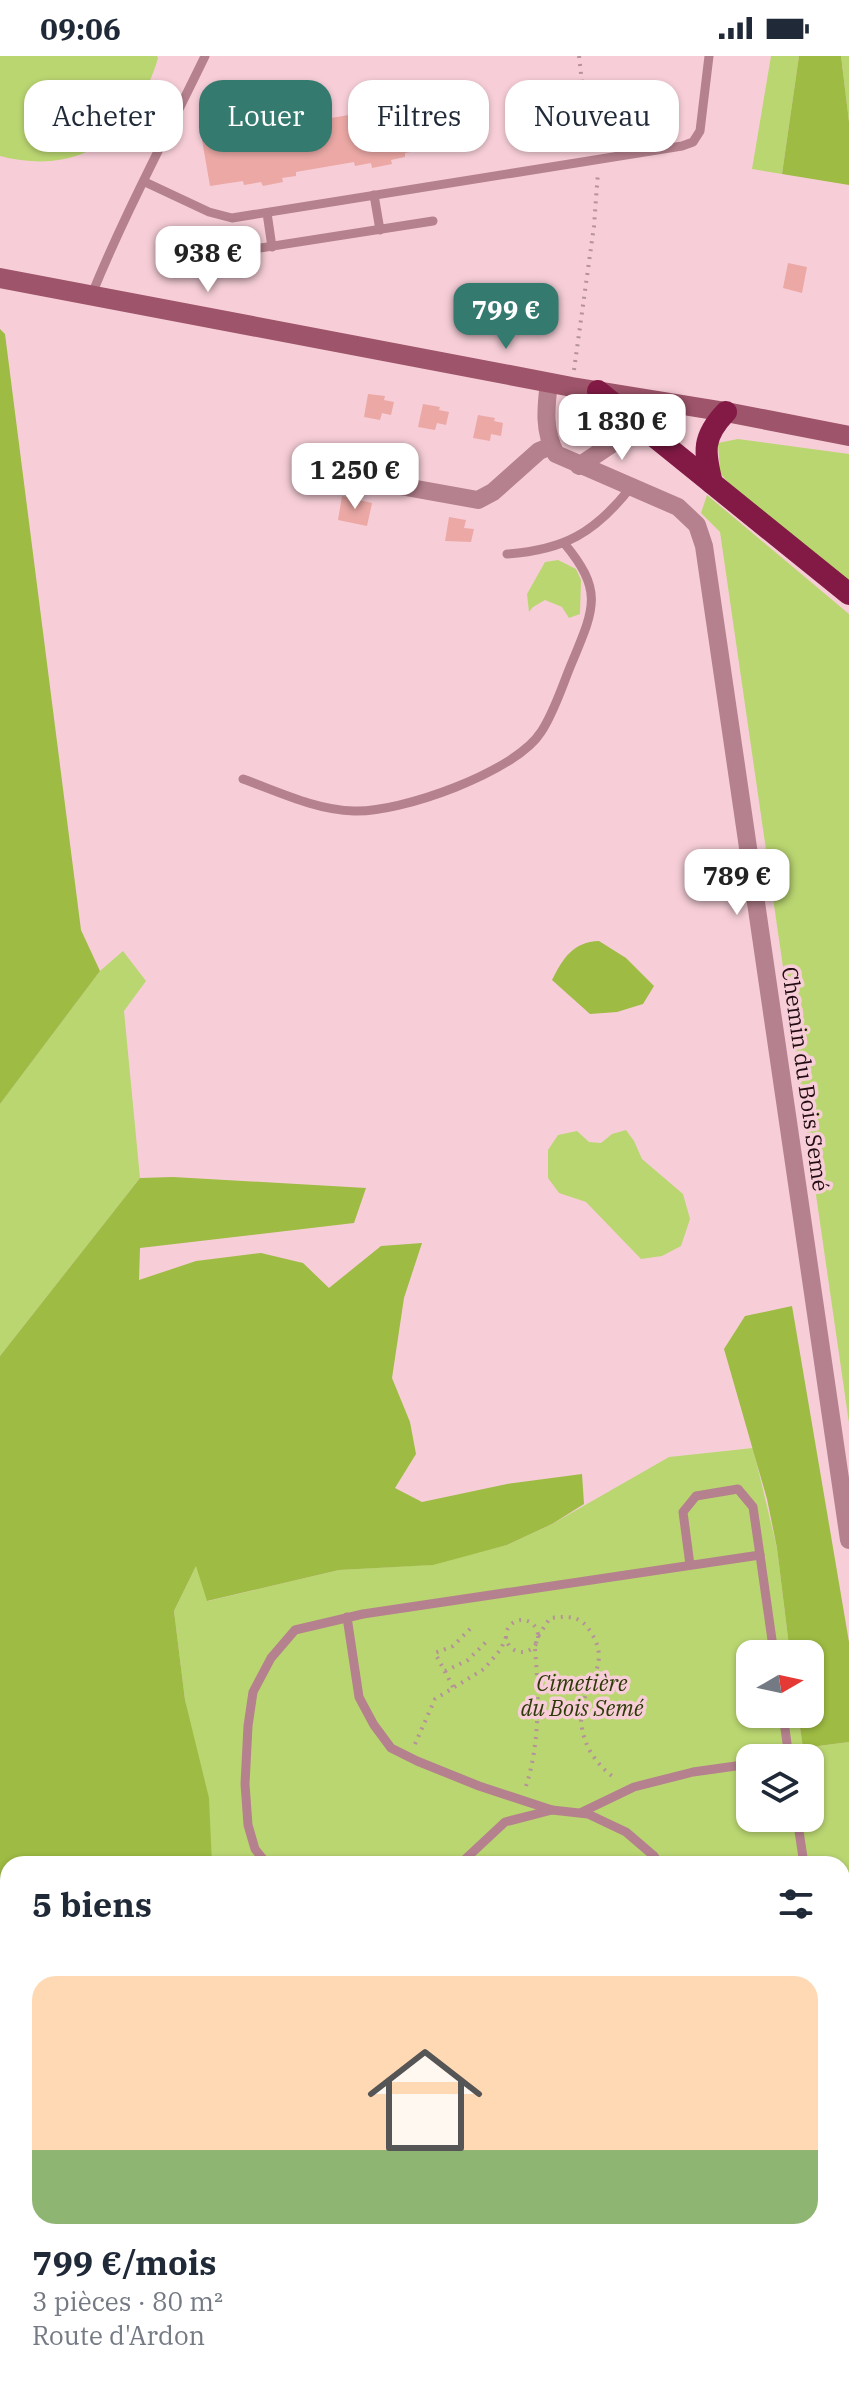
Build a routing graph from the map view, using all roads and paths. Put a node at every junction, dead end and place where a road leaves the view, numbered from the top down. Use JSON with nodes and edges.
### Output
{"nodes":[{"id":1,"x":205,"y":56,"type":"edge"},
{"id":2,"x":579,"y":56,"type":"edge"},
{"id":3,"x":709,"y":56,"type":"edge"},
{"id":4,"x":599,"y":160,"type":"junction"},
{"id":5,"x":145,"y":182,"type":"junction"},
{"id":6,"x":374,"y":195,"type":"junction"},
{"id":7,"x":267,"y":213,"type":"junction"},
{"id":8,"x":433,"y":221,"type":"dead end"},
{"id":9,"x":380,"y":230,"type":"junction"},
{"id":10,"x":272,"y":247,"type":"junction"},
{"id":11,"x":216,"y":255,"type":"dead end"},
{"id":12,"x":0,"y":278,"type":"edge"},
{"id":13,"x":92,"y":294,"type":"junction"},
{"id":14,"x":574,"y":371,"type":"dead end"},
{"id":15,"x":549,"y":382,"type":"junction"},
{"id":16,"x":598,"y":391,"type":"junction"},
{"id":17,"x":726,"y":412,"type":"junction"},
{"id":18,"x":640,"y":425,"type":"junction"},
{"id":19,"x":849,"y":436,"type":"edge"},
{"id":20,"x":551,"y":446,"type":"junction"},
{"id":21,"x":579,"y":466,"type":"junction"},
{"id":22,"x":712,"y":483,"type":"junction"},
{"id":23,"x":389,"y":484,"type":"dead end"},
{"id":24,"x":631,"y":487,"type":"junction"},
{"id":25,"x":564,"y":543,"type":"junction"},
{"id":26,"x":507,"y":554,"type":"dead end"},
{"id":27,"x":849,"y":594,"type":"edge"},
{"id":28,"x":243,"y":779,"type":"dead end"},
{"id":29,"x":849,"y":1540,"type":"edge"},
{"id":30,"x":760,"y":1555,"type":"junction"},
{"id":31,"x":690,"y":1565,"type":"junction"},
{"id":32,"x":347,"y":1617,"type":"junction"},
{"id":33,"x":470,"y":1629,"type":"dead end"},
{"id":34,"x":506,"y":1637,"type":"junction"},
{"id":35,"x":537,"y":1638,"type":"junction"},
{"id":36,"x":488,"y":1640,"type":"dead end"},
{"id":37,"x":772,"y":1640,"type":"edge"},
{"id":38,"x":445,"y":1671,"type":"junction"},
{"id":39,"x":453,"y":1688,"type":"junction"},
{"id":40,"x":409,"y":1757,"type":"junction"},
{"id":41,"x":736,"y":1766,"type":"edge"},
{"id":42,"x":630,"y":1789,"type":"junction"},
{"id":43,"x":522,"y":1801,"type":"junction"},
{"id":44,"x":552,"y":1810,"type":"junction"},
{"id":45,"x":579,"y":1813,"type":"junction"},
{"id":46,"x":799,"y":1832,"type":"edge"},
{"id":47,"x":261,"y":1856,"type":"edge"},
{"id":48,"x":469,"y":1856,"type":"edge"},
{"id":49,"x":654,"y":1856,"type":"edge"},
{"id":50,"x":803,"y":1856,"type":"edge"}],
"edges":[{"from":1,"to":5,"type":"lane"},
{"from":2,"to":4,"type":"path"},
{"from":3,"to":4,"type":"lane"},
{"from":4,"to":6,"type":"lane"},
{"from":4,"to":14,"type":"path"},
{"from":5,"to":7,"type":"lane"},
{"from":5,"to":13,"type":"lane"},
{"from":6,"to":7,"type":"lane"},
{"from":6,"to":9,"type":"lane"},
{"from":7,"to":10,"type":"lane"},
{"from":8,"to":9,"type":"lane"},
{"from":9,"to":10,"type":"lane"},
{"from":10,"to":11,"type":"lane"},
{"from":12,"to":13,"type":"main road"},
{"from":13,"to":15,"type":"main road"},
{"from":15,"to":16,"type":"main road"},
{"from":15,"to":20,"type":"street"},
{"from":16,"to":17,"type":"main road"},
{"from":16,"to":18,"type":"highway"},
{"from":17,"to":19,"type":"main road"},
{"from":17,"to":22,"type":"highway"},
{"from":18,"to":21,"type":"street"},
{"from":18,"to":22,"type":"highway"},
{"from":20,"to":21,"type":"street","name":"Chemin du Bois Semé"},
{"from":20,"to":23,"type":"street"},
{"from":21,"to":24,"type":"street","name":"Chemin du Bois Semé"},
{"from":22,"to":27,"type":"highway"},
{"from":24,"to":25,"type":"lane"},
{"from":24,"to":29,"type":"street","name":"Chemin du Bois Semé"},
{"from":25,"to":26,"type":"lane"},
{"from":25,"to":28,"type":"lane"},
{"from":30,"to":31,"type":"lane"},
{"from":30,"to":31,"type":"lane"},
{"from":30,"to":37,"type":"lane"},
{"from":31,"to":32,"type":"lane"},
{"from":32,"to":40,"type":"lane"},
{"from":32,"to":47,"type":"lane"},
{"from":33,"to":38,"type":"path"},
{"from":34,"to":35,"type":"path"},
{"from":34,"to":35,"type":"path"},
{"from":34,"to":39,"type":"path"},
{"from":35,"to":42,"type":"path"},
{"from":35,"to":43,"type":"path"},
{"from":36,"to":38,"type":"path"},
{"from":38,"to":39,"type":"path"},
{"from":39,"to":40,"type":"path"},
{"from":40,"to":43,"type":"lane"},
{"from":41,"to":42,"type":"lane"},
{"from":42,"to":45,"type":"lane"},
{"from":43,"to":44,"type":"lane"},
{"from":44,"to":45,"type":"lane"},
{"from":44,"to":48,"type":"lane"},
{"from":45,"to":49,"type":"lane"},
{"from":46,"to":50,"type":"lane"}]}
